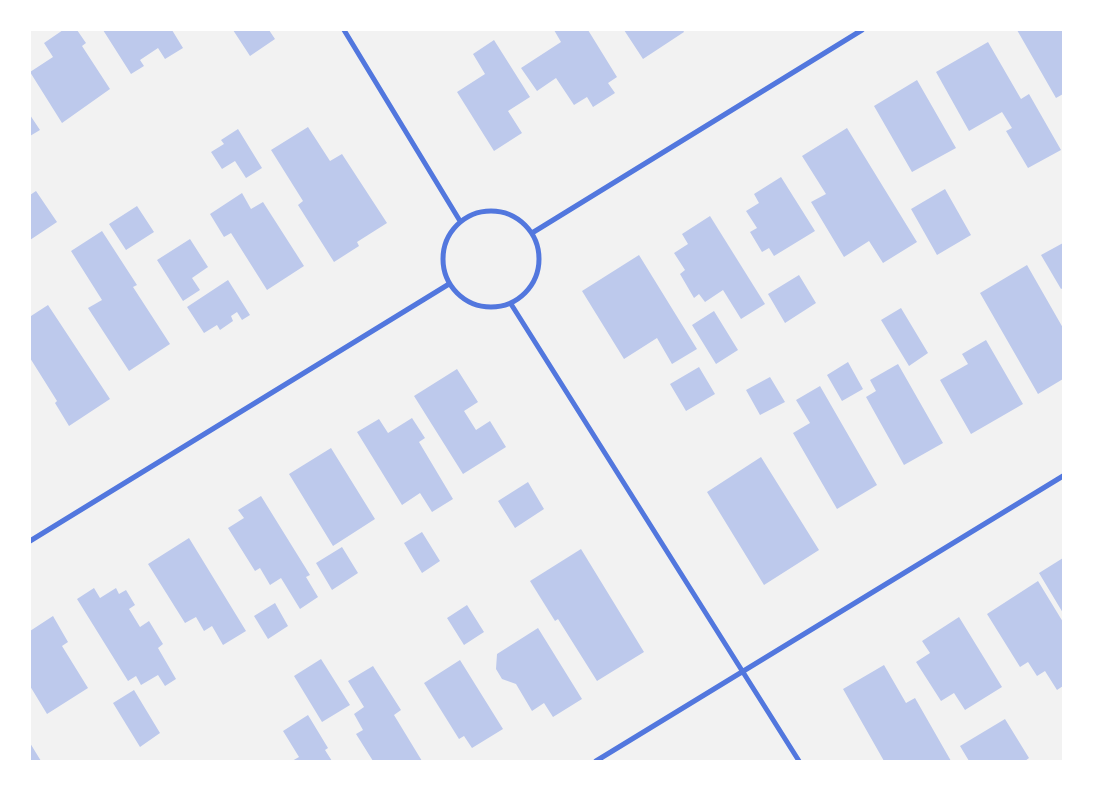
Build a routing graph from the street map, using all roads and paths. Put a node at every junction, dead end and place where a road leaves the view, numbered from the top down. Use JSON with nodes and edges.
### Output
{"nodes":[{"id":1,"x":344,"y":30,"type":"edge"},
{"id":2,"x":862,"y":30,"type":"edge"},
{"id":3,"x":460,"y":221,"type":"junction"},
{"id":4,"x":532,"y":233,"type":"junction"},
{"id":5,"x":449,"y":284,"type":"junction"},
{"id":6,"x":511,"y":304,"type":"junction"},
{"id":7,"x":1063,"y":476,"type":"edge"},
{"id":8,"x":30,"y":541,"type":"edge"},
{"id":9,"x":741,"y":671,"type":"junction"},
{"id":10,"x":596,"y":761,"type":"edge"},
{"id":11,"x":799,"y":761,"type":"edge"}],
"edges":[{"from":1,"to":3,"type":"street"},
{"from":2,"to":4,"type":"street"},
{"from":3,"to":4,"type":"street"},
{"from":3,"to":5,"type":"street"},
{"from":4,"to":6,"type":"street"},
{"from":5,"to":6,"type":"street"},
{"from":5,"to":8,"type":"street"},
{"from":6,"to":9,"type":"street"},
{"from":7,"to":9,"type":"street"},
{"from":9,"to":10,"type":"street"},
{"from":9,"to":11,"type":"street"}]}
